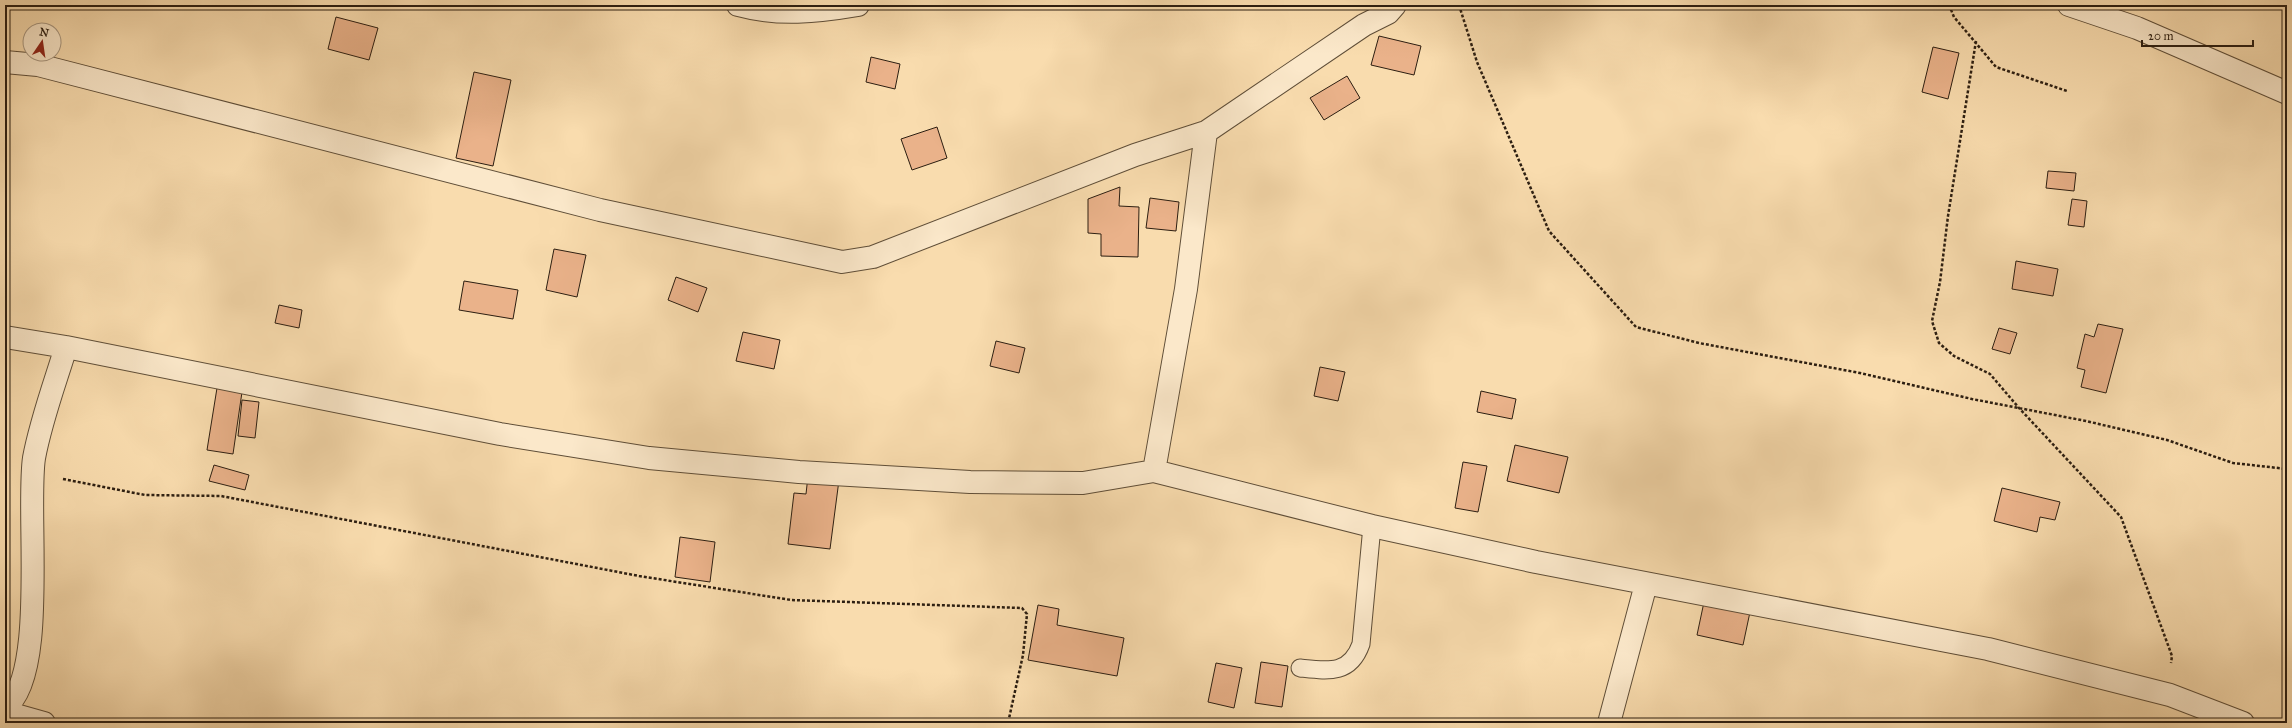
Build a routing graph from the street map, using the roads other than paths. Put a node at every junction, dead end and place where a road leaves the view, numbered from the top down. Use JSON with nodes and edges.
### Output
{"nodes":[{"id":1,"x":738,"y":5,"type":"edge"},
{"id":2,"x":858,"y":5,"type":"edge"},
{"id":3,"x":1395,"y":5,"type":"edge"},
{"id":4,"x":2069,"y":5,"type":"edge"},
{"id":5,"x":5,"y":62,"type":"edge"},
{"id":6,"x":2287,"y":93,"type":"edge"},
{"id":7,"x":1206,"y":132,"type":"junction"},
{"id":8,"x":5,"y":337,"type":"edge"},
{"id":9,"x":66,"y":347,"type":"junction"},
{"id":10,"x":1154,"y":471,"type":"junction"},
{"id":11,"x":1372,"y":526,"type":"junction"},
{"id":12,"x":1646,"y":584,"type":"junction"},
{"id":13,"x":1300,"y":668,"type":"dead end"},
{"id":14,"x":5,"y":707,"type":"edge"},
{"id":15,"x":5,"y":712,"type":"edge"},
{"id":16,"x":44,"y":723,"type":"edge"},
{"id":17,"x":1609,"y":723,"type":"edge"},
{"id":18,"x":2243,"y":723,"type":"edge"}],
"edges":[{"from":1,"to":2,"type":"street"},
{"from":3,"to":7,"type":"street"},
{"from":4,"to":6,"type":"street"},
{"from":5,"to":7,"type":"street"},
{"from":7,"to":10,"type":"street"},
{"from":8,"to":9,"type":"street"},
{"from":9,"to":10,"type":"street"},
{"from":9,"to":14,"type":"street"},
{"from":10,"to":11,"type":"street"},
{"from":11,"to":12,"type":"street"},
{"from":11,"to":13,"type":"lane"},
{"from":12,"to":17,"type":"street"},
{"from":12,"to":18,"type":"street"},
{"from":15,"to":16,"type":"street"}]}
